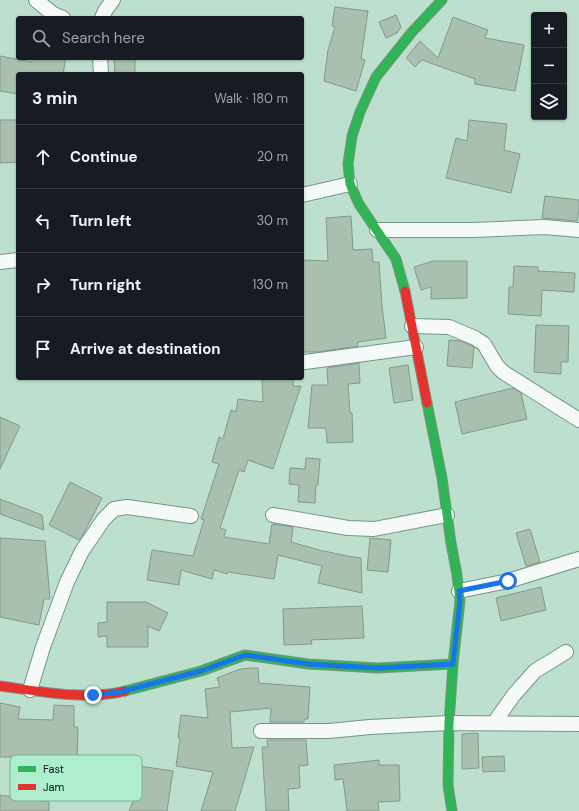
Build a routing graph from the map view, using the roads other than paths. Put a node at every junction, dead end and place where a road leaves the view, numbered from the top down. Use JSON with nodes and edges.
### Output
{"nodes":[{"id":1,"x":36,"y":0,"type":"edge"},
{"id":2,"x":113,"y":0,"type":"edge"},
{"id":3,"x":442,"y":0,"type":"edge"},
{"id":4,"x":58,"y":16,"type":"edge"},
{"id":5,"x":103,"y":16,"type":"edge"},
{"id":6,"x":100,"y":60,"type":"edge"},
{"id":7,"x":100,"y":72,"type":"edge"},
{"id":8,"x":350,"y":184,"type":"junction"},
{"id":9,"x":304,"y":195,"type":"edge"},
{"id":10,"x":377,"y":230,"type":"junction"},
{"id":11,"x":579,"y":230,"type":"edge"},
{"id":12,"x":16,"y":260,"type":"edge"},
{"id":13,"x":0,"y":262,"type":"edge"},
{"id":14,"x":412,"y":326,"type":"junction"},
{"id":15,"x":416,"y":347,"type":"junction"},
{"id":16,"x":305,"y":362,"type":"dead end"},
{"id":17,"x":579,"y":420,"type":"edge"},
{"id":18,"x":273,"y":515,"type":"dead end"},
{"id":19,"x":447,"y":515,"type":"junction"},
{"id":20,"x":191,"y":516,"type":"dead end"},
{"id":21,"x":579,"y":559,"type":"edge"},
{"id":22,"x":459,"y":591,"type":"junction"},
{"id":23,"x":566,"y":652,"type":"dead end"},
{"id":24,"x":453,"y":664,"type":"junction"},
{"id":25,"x":0,"y":686,"type":"edge"},
{"id":26,"x":30,"y":690,"type":"junction"},
{"id":27,"x":449,"y":723,"type":"junction"},
{"id":28,"x":494,"y":723,"type":"junction"},
{"id":29,"x":579,"y":724,"type":"edge"},
{"id":30,"x":261,"y":731,"type":"dead end"},
{"id":31,"x":452,"y":811,"type":"edge"}],
"edges":[{"from":1,"to":4,"type":"street"},
{"from":2,"to":5,"type":"street"},
{"from":3,"to":8,"type":"street"},
{"from":6,"to":7,"type":"street"},
{"from":8,"to":9,"type":"street"},
{"from":8,"to":10,"type":"street"},
{"from":10,"to":11,"type":"street"},
{"from":10,"to":14,"type":"street"},
{"from":12,"to":13,"type":"street"},
{"from":14,"to":15,"type":"street"},
{"from":14,"to":17,"type":"street"},
{"from":15,"to":16,"type":"street"},
{"from":15,"to":19,"type":"street"},
{"from":18,"to":19,"type":"street"},
{"from":19,"to":22,"type":"street"},
{"from":20,"to":26,"type":"street"},
{"from":21,"to":22,"type":"street"},
{"from":22,"to":24,"type":"street"},
{"from":23,"to":28,"type":"street"},
{"from":24,"to":26,"type":"street"},
{"from":24,"to":27,"type":"street"},
{"from":25,"to":26,"type":"street"},
{"from":27,"to":28,"type":"street"},
{"from":27,"to":30,"type":"street"},
{"from":27,"to":31,"type":"street"},
{"from":28,"to":29,"type":"street"}]}
